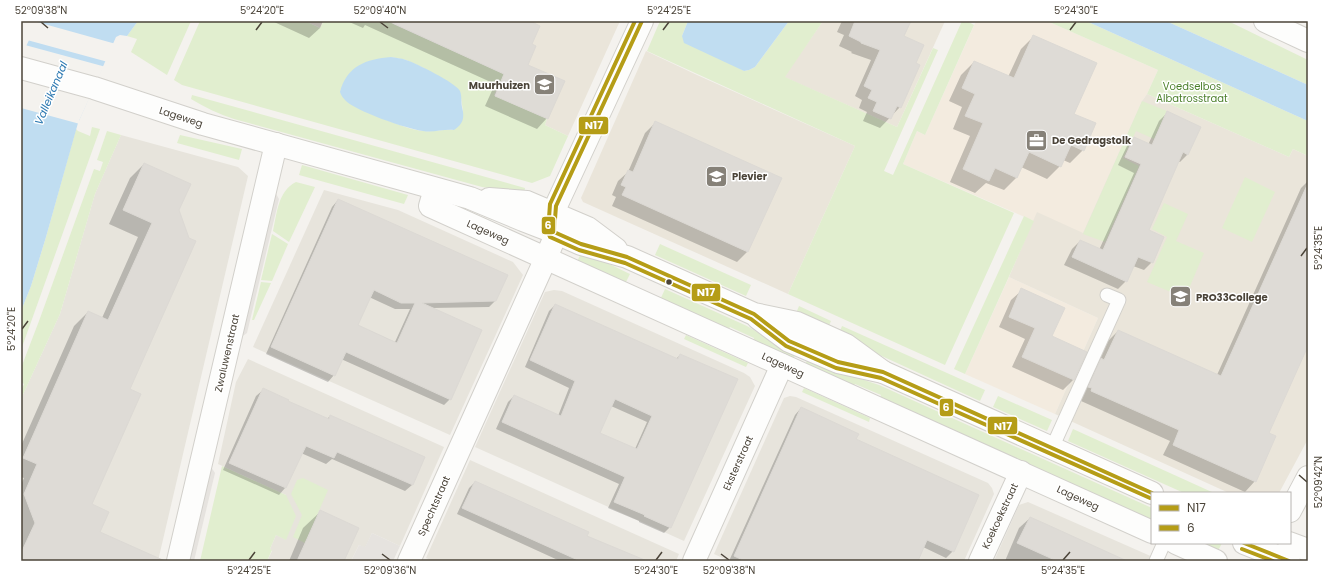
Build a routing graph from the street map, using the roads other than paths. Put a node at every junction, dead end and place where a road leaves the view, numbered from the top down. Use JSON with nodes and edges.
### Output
{"nodes":[{"id":1,"x":642,"y":21,"type":"edge"},
{"id":2,"x":1266,"y":21,"type":"edge"},
{"id":3,"x":1308,"y":41,"type":"edge"},
{"id":4,"x":21,"y":68,"type":"edge"},
{"id":5,"x":276,"y":144,"type":"junction"},
{"id":6,"x":435,"y":189,"type":"junction"},
{"id":7,"x":555,"y":223,"type":"junction"},
{"id":8,"x":546,"y":258,"type":"junction"},
{"id":9,"x":1107,"y":295,"type":"dead end"},
{"id":10,"x":782,"y":365,"type":"junction"},
{"id":11,"x":1052,"y":448,"type":"junction"},
{"id":12,"x":1021,"y":472,"type":"junction"},
{"id":13,"x":1308,"y":477,"type":"edge"},
{"id":14,"x":1151,"y":493,"type":"edge"},
{"id":15,"x":1291,"y":509,"type":"edge"},
{"id":16,"x":1151,"y":532,"type":"edge"},
{"id":17,"x":1164,"y":544,"type":"edge"},
{"id":18,"x":1178,"y":544,"type":"edge"},
{"id":19,"x":1247,"y":544,"type":"edge"},
{"id":20,"x":1291,"y":544,"type":"edge"},
{"id":21,"x":1308,"y":550,"type":"edge"},
{"id":22,"x":1275,"y":555,"type":"edge"},
{"id":23,"x":178,"y":561,"type":"edge"},
{"id":24,"x":409,"y":561,"type":"edge"},
{"id":25,"x":694,"y":561,"type":"edge"},
{"id":26,"x":980,"y":561,"type":"edge"},
{"id":27,"x":1156,"y":561,"type":"edge"},
{"id":28,"x":1216,"y":561,"type":"edge"}],
"edges":[{"from":1,"to":7,"type":"street","name":"Spechtstraat"},
{"from":2,"to":3,"type":"street"},
{"from":4,"to":5,"type":"street","name":"Lageweg"},
{"from":5,"to":6,"type":"street","name":"Lageweg"},
{"from":5,"to":23,"type":"street","name":"Zwaluwenstraat"},
{"from":6,"to":7,"type":"street","name":"Lageweg"},
{"from":6,"to":8,"type":"street","name":"Lageweg"},
{"from":7,"to":8,"type":"street","name":"Spechtstraat"},
{"from":7,"to":11,"type":"street","name":"Lageweg"},
{"from":8,"to":10,"type":"street","name":"Lageweg"},
{"from":8,"to":24,"type":"street","name":"Spechtstraat"},
{"from":9,"to":11,"type":"lane"},
{"from":10,"to":12,"type":"street","name":"Lageweg"},
{"from":10,"to":25,"type":"street","name":"Eksterstraat"},
{"from":11,"to":14,"type":"street","name":"Lageweg"},
{"from":12,"to":16,"type":"street","name":"Lageweg"},
{"from":12,"to":26,"type":"street","name":"Koekoekstraat"},
{"from":13,"to":15,"type":"street"},
{"from":17,"to":27,"type":"lane"},
{"from":18,"to":28,"type":"street"},
{"from":19,"to":22,"type":"street"},
{"from":20,"to":21,"type":"street"}]}
